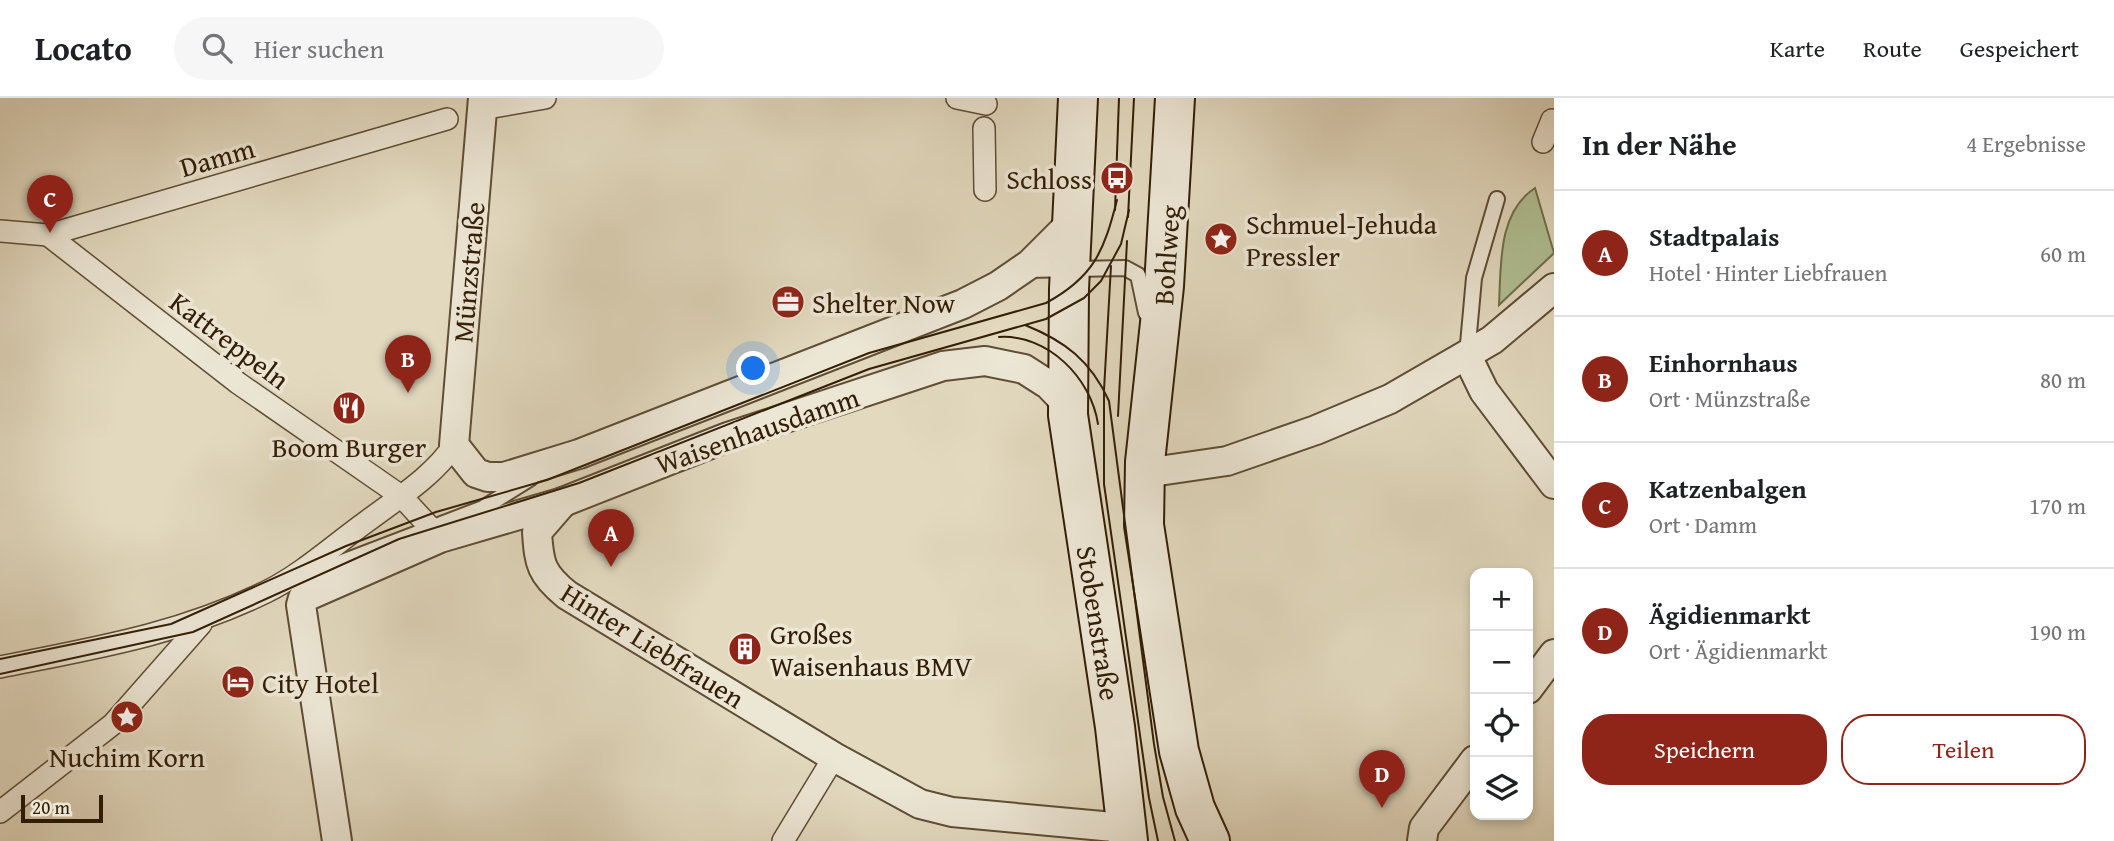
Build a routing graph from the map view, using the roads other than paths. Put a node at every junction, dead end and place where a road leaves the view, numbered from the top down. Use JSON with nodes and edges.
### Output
{"nodes":[{"id":1,"x":545,"y":98,"type":"edge"},
{"id":2,"x":957,"y":98,"type":"edge"},
{"id":3,"x":1078,"y":98,"type":"edge"},
{"id":4,"x":1174,"y":98,"type":"edge"},
{"id":5,"x":488,"y":103,"type":"edge"},
{"id":6,"x":986,"y":104,"type":"dead end"},
{"id":7,"x":1553,"y":118,"type":"edge"},
{"id":8,"x":447,"y":119,"type":"dead end"},
{"id":9,"x":984,"y":128,"type":"dead end"},
{"id":10,"x":1543,"y":142,"type":"dead end"},
{"id":11,"x":985,"y":190,"type":"dead end"},
{"id":12,"x":1497,"y":199,"type":"dead end"},
{"id":13,"x":1073,"y":221,"type":"junction"},
{"id":14,"x":0,"y":232,"type":"edge"},
{"id":15,"x":48,"y":235,"type":"junction"},
{"id":16,"x":1070,"y":269,"type":"junction"},
{"id":17,"x":1021,"y":270,"type":"junction"},
{"id":18,"x":1554,"y":288,"type":"edge"},
{"id":19,"x":1467,"y":356,"type":"junction"},
{"id":20,"x":1151,"y":400,"type":"junction"},
{"id":21,"x":1068,"y":405,"type":"junction"},
{"id":22,"x":454,"y":445,"type":"junction"},
{"id":23,"x":562,"y":459,"type":"junction"},
{"id":24,"x":1145,"y":473,"type":"junction"},
{"id":25,"x":1554,"y":484,"type":"edge"},
{"id":26,"x":392,"y":490,"type":"junction"},
{"id":27,"x":563,"y":502,"type":"junction"},
{"id":28,"x":435,"y":533,"type":"junction"},
{"id":29,"x":268,"y":591,"type":"junction"},
{"id":30,"x":303,"y":598,"type":"junction"},
{"id":31,"x":208,"y":617,"type":"junction"},
{"id":32,"x":1554,"y":654,"type":"edge"},
{"id":33,"x":0,"y":667,"type":"edge"},
{"id":34,"x":1533,"y":682,"type":"edge"},
{"id":35,"x":834,"y":757,"type":"junction"},
{"id":36,"x":1468,"y":770,"type":"edge"},
{"id":37,"x":0,"y":812,"type":"edge"},
{"id":38,"x":1126,"y":834,"type":"edge"},
{"id":39,"x":1423,"y":835,"type":"edge"},
{"id":40,"x":337,"y":841,"type":"edge"},
{"id":41,"x":783,"y":841,"type":"edge"},
{"id":42,"x":1210,"y":841,"type":"edge"}],
"edges":[{"from":1,"to":5,"type":"street"},
{"from":2,"to":6,"type":"street"},
{"from":3,"to":13,"type":"main road"},
{"from":4,"to":20,"type":"main road","name":"Bohlweg"},
{"from":5,"to":22,"type":"street","name":"Münzstraße"},
{"from":7,"to":10,"type":"street"},
{"from":8,"to":15,"type":"street","name":"Damm"},
{"from":9,"to":11,"type":"street"},
{"from":12,"to":19,"type":"lane"},
{"from":13,"to":16,"type":"main road"},
{"from":13,"to":17,"type":"street","name":"Waisenhausdamm"},
{"from":14,"to":15,"type":"street","name":"Damm"},
{"from":15,"to":26,"type":"street","name":"Kattreppeln"},
{"from":16,"to":17,"type":"lane"},
{"from":16,"to":20,"type":"lane"},
{"from":16,"to":21,"type":"main road"},
{"from":17,"to":23,"type":"street","name":"Waisenhausdamm"},
{"from":18,"to":19,"type":"street"},
{"from":19,"to":24,"type":"street"},
{"from":19,"to":25,"type":"street"},
{"from":20,"to":24,"type":"main road"},
{"from":21,"to":27,"type":"street","name":"Waisenhausdamm"},
{"from":21,"to":38,"type":"main road","name":"Stobenstraße"},
{"from":22,"to":23,"type":"street","name":"Waisenhausdamm"},
{"from":22,"to":26,"type":"street"},
{"from":23,"to":28,"type":"lane","name":"Waisenhausdamm"},
{"from":24,"to":42,"type":"main road"},
{"from":26,"to":28,"type":"street","name":"Kattreppeln"},
{"from":26,"to":29,"type":"street"},
{"from":27,"to":28,"type":"street","name":"Waisenhausdamm"},
{"from":27,"to":35,"type":"street","name":"Hinter Liebfrauen"},
{"from":28,"to":29,"type":"lane","name":"Waisenhausdamm"},
{"from":28,"to":30,"type":"street"},
{"from":29,"to":30,"type":"street"},
{"from":29,"to":31,"type":"street"},
{"from":30,"to":40,"type":"street"},
{"from":31,"to":33,"type":"street"},
{"from":31,"to":37,"type":"street"},
{"from":32,"to":34,"type":"street"},
{"from":35,"to":38,"type":"street","name":"Hinter Liebfrauen"},
{"from":35,"to":41,"type":"street"},
{"from":36,"to":39,"type":"street"}]}
